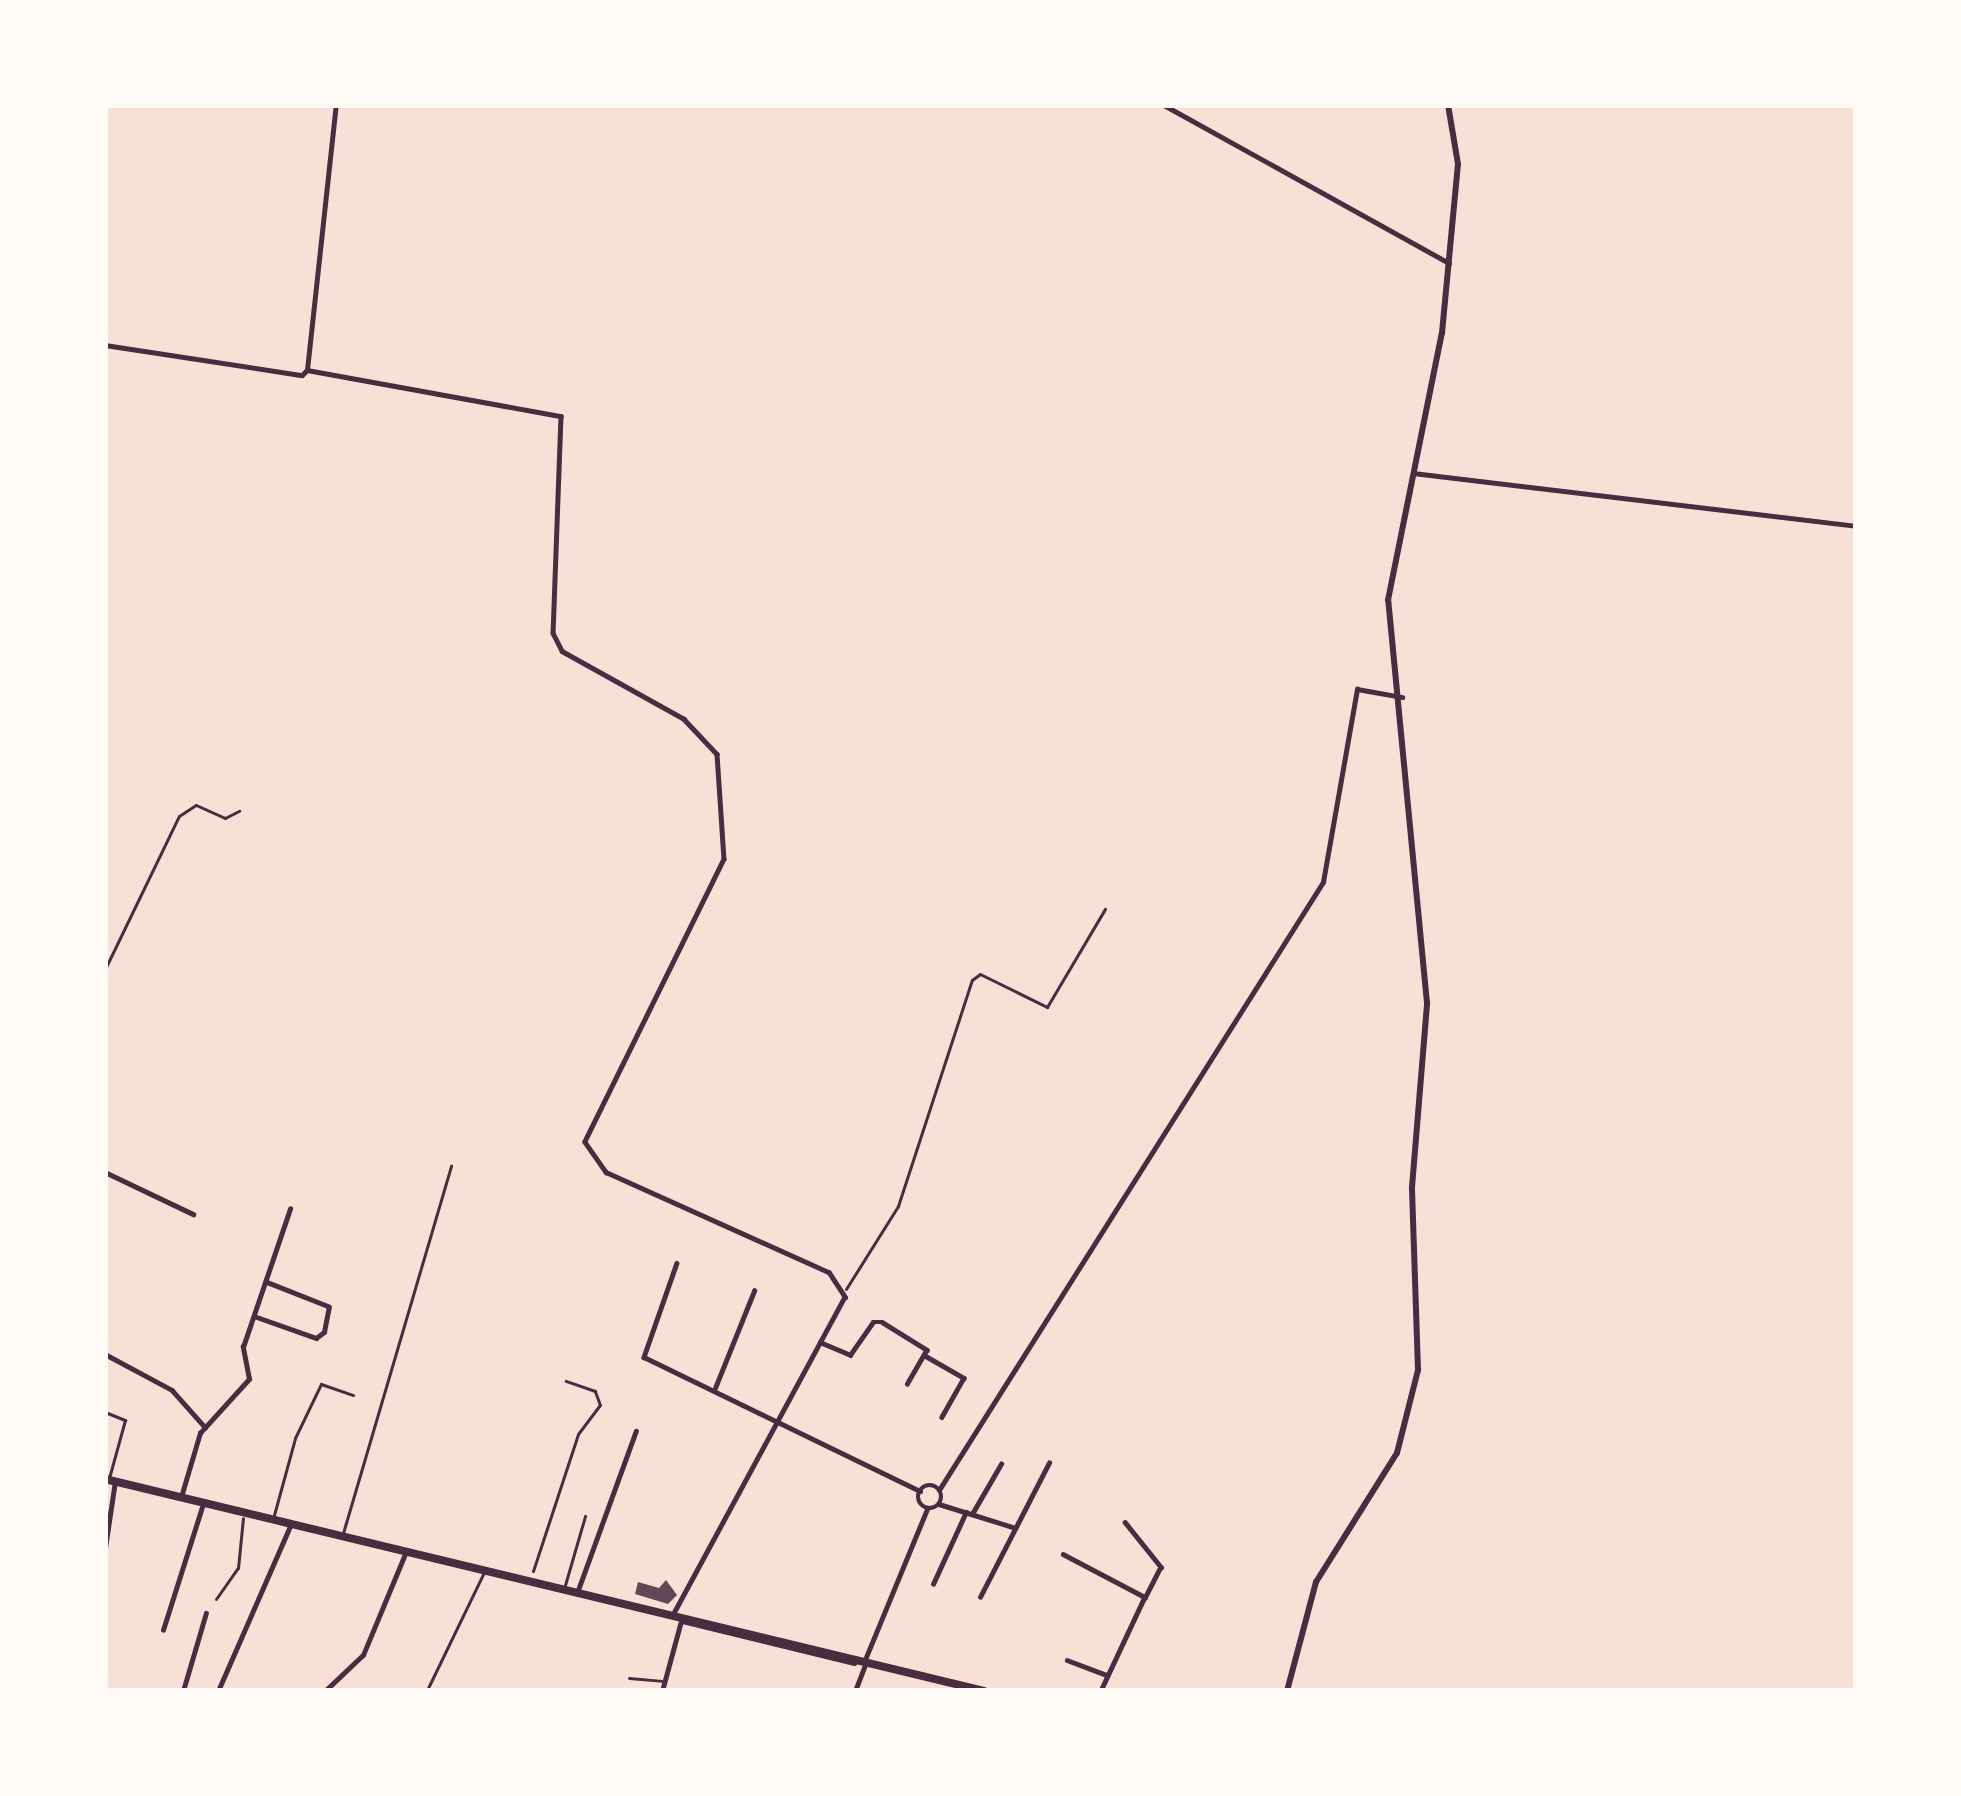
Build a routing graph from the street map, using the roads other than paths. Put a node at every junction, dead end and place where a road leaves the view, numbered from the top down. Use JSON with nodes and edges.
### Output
{"nodes":[{"id":1,"x":336,"y":105,"type":"edge"},
{"id":2,"x":1164,"y":105,"type":"edge"},
{"id":3,"x":1448,"y":105,"type":"edge"},
{"id":4,"x":1449,"y":263,"type":"junction"},
{"id":5,"x":105,"y":345,"type":"edge"},
{"id":6,"x":308,"y":370,"type":"junction"},
{"id":7,"x":1413,"y":472,"type":"junction"},
{"id":8,"x":1856,"y":526,"type":"edge"},
{"id":9,"x":1402,"y":697,"type":"junction"},
{"id":10,"x":239,"y":811,"type":"dead end"},
{"id":11,"x":105,"y":968,"type":"edge"},
{"id":12,"x":451,"y":1166,"type":"dead end"},
{"id":13,"x":105,"y":1172,"type":"edge"},
{"id":14,"x":290,"y":1209,"type":"dead end"},
{"id":15,"x":193,"y":1214,"type":"dead end"},
{"id":16,"x":677,"y":1264,"type":"dead end"},
{"id":17,"x":266,"y":1282,"type":"junction"},
{"id":18,"x":754,"y":1291,"type":"dead end"},
{"id":19,"x":254,"y":1316,"type":"junction"},
{"id":20,"x":820,"y":1342,"type":"junction"},
{"id":21,"x":105,"y":1354,"type":"edge"},
{"id":22,"x":924,"y":1355,"type":"junction"},
{"id":23,"x":907,"y":1384,"type":"dead end"},
{"id":24,"x":715,"y":1388,"type":"junction"},
{"id":25,"x":352,"y":1395,"type":"dead end"},
{"id":26,"x":105,"y":1412,"type":"edge"},
{"id":27,"x":775,"y":1416,"type":"junction"},
{"id":28,"x":942,"y":1417,"type":"dead end"},
{"id":29,"x":205,"y":1427,"type":"junction"},
{"id":30,"x":636,"y":1431,"type":"dead end"},
{"id":31,"x":1049,"y":1463,"type":"dead end"},
{"id":32,"x":1001,"y":1464,"type":"dead end"},
{"id":33,"x":110,"y":1480,"type":"edge"},
{"id":34,"x":920,"y":1490,"type":"junction"},
{"id":35,"x":939,"y":1490,"type":"junction"},
{"id":36,"x":182,"y":1496,"type":"junction"},
{"id":37,"x":203,"y":1501,"type":"junction"},
{"id":38,"x":939,"y":1504,"type":"junction"},
{"id":39,"x":927,"y":1509,"type":"junction"},
{"id":40,"x":245,"y":1510,"type":"junction"},
{"id":41,"x":969,"y":1514,"type":"junction"},
{"id":42,"x":273,"y":1516,"type":"junction"},
{"id":43,"x":585,"y":1516,"type":"dead end"},
{"id":44,"x":292,"y":1521,"type":"junction"},
{"id":45,"x":1126,"y":1522,"type":"dead end"},
{"id":46,"x":1013,"y":1527,"type":"junction"},
{"id":47,"x":343,"y":1533,"type":"junction"},
{"id":48,"x":105,"y":1548,"type":"edge"},
{"id":49,"x":407,"y":1549,"type":"junction"},
{"id":50,"x":1063,"y":1554,"type":"dead end"},
{"id":51,"x":486,"y":1568,"type":"junction"},
{"id":52,"x":933,"y":1584,"type":"dead end"},
{"id":53,"x":564,"y":1587,"type":"junction"},
{"id":54,"x":578,"y":1590,"type":"junction"},
{"id":55,"x":980,"y":1597,"type":"dead end"},
{"id":56,"x":1145,"y":1597,"type":"junction"},
{"id":57,"x":217,"y":1599,"type":"dead end"},
{"id":58,"x":206,"y":1613,"type":"dead end"},
{"id":59,"x":677,"y":1618,"type":"junction"},
{"id":60,"x":163,"y":1630,"type":"dead end"},
{"id":61,"x":1067,"y":1660,"type":"dead end"},
{"id":62,"x":865,"y":1662,"type":"junction"},
{"id":63,"x":1107,"y":1675,"type":"junction"},
{"id":64,"x":629,"y":1678,"type":"dead end"},
{"id":65,"x":664,"y":1682,"type":"junction"},
{"id":66,"x":428,"y":1688,"type":"edge"},
{"id":67,"x":183,"y":1691,"type":"edge"},
{"id":68,"x":218,"y":1691,"type":"edge"},
{"id":69,"x":325,"y":1691,"type":"edge"},
{"id":70,"x":662,"y":1691,"type":"edge"},
{"id":71,"x":855,"y":1691,"type":"edge"},
{"id":72,"x":984,"y":1691,"type":"edge"},
{"id":73,"x":1101,"y":1691,"type":"edge"},
{"id":74,"x":1287,"y":1691,"type":"edge"}],
"edges":[{"from":1,"to":6,"type":"street"},
{"from":2,"to":4,"type":"street"},
{"from":3,"to":4,"type":"street"},
{"from":4,"to":7,"type":"street"},
{"from":5,"to":6,"type":"street"},
{"from":6,"to":20,"type":"street"},
{"from":7,"to":8,"type":"street"},
{"from":7,"to":9,"type":"street"},
{"from":9,"to":35,"type":"street"},
{"from":9,"to":74,"type":"street"},
{"from":10,"to":11,"type":"lane"},
{"from":12,"to":47,"type":"lane"},
{"from":13,"to":15,"type":"street"},
{"from":14,"to":17,"type":"street"},
{"from":16,"to":24,"type":"street"},
{"from":17,"to":19,"type":"street"},
{"from":17,"to":19,"type":"street"},
{"from":18,"to":24,"type":"street"},
{"from":19,"to":29,"type":"street"},
{"from":20,"to":22,"type":"street"},
{"from":20,"to":27,"type":"street"},
{"from":21,"to":29,"type":"street"},
{"from":22,"to":23,"type":"street"},
{"from":22,"to":28,"type":"street"},
{"from":24,"to":27,"type":"street"},
{"from":25,"to":42,"type":"lane"},
{"from":26,"to":33,"type":"lane"},
{"from":27,"to":34,"type":"street"},
{"from":27,"to":59,"type":"street"},
{"from":29,"to":36,"type":"street"},
{"from":30,"to":54,"type":"street"},
{"from":31,"to":46,"type":"street"},
{"from":32,"to":41,"type":"street"},
{"from":33,"to":36,"type":"main road"},
{"from":33,"to":48,"type":"street"},
{"from":34,"to":35,"type":"street"},
{"from":34,"to":39,"type":"street"},
{"from":35,"to":38,"type":"street"},
{"from":36,"to":37,"type":"main road"},
{"from":37,"to":40,"type":"main road"},
{"from":37,"to":60,"type":"street"},
{"from":38,"to":39,"type":"street"},
{"from":38,"to":41,"type":"street"},
{"from":39,"to":62,"type":"street"},
{"from":40,"to":42,"type":"main road"},
{"from":40,"to":57,"type":"lane"},
{"from":41,"to":46,"type":"street"},
{"from":41,"to":52,"type":"street"},
{"from":42,"to":44,"type":"main road"},
{"from":43,"to":53,"type":"lane"},
{"from":44,"to":47,"type":"main road"},
{"from":44,"to":68,"type":"street"},
{"from":45,"to":56,"type":"street"},
{"from":46,"to":55,"type":"street"},
{"from":47,"to":49,"type":"main road"},
{"from":49,"to":51,"type":"main road"},
{"from":49,"to":69,"type":"street"},
{"from":50,"to":56,"type":"street"},
{"from":51,"to":53,"type":"main road"},
{"from":51,"to":66,"type":"lane"},
{"from":53,"to":54,"type":"main road"},
{"from":54,"to":59,"type":"main road"},
{"from":56,"to":63,"type":"street"},
{"from":58,"to":67,"type":"street"},
{"from":59,"to":62,"type":"main road"},
{"from":59,"to":65,"type":"street"},
{"from":61,"to":63,"type":"street"},
{"from":62,"to":71,"type":"street"},
{"from":62,"to":72,"type":"main road"},
{"from":63,"to":73,"type":"street"},
{"from":64,"to":65,"type":"lane"},
{"from":65,"to":70,"type":"street"}]}
